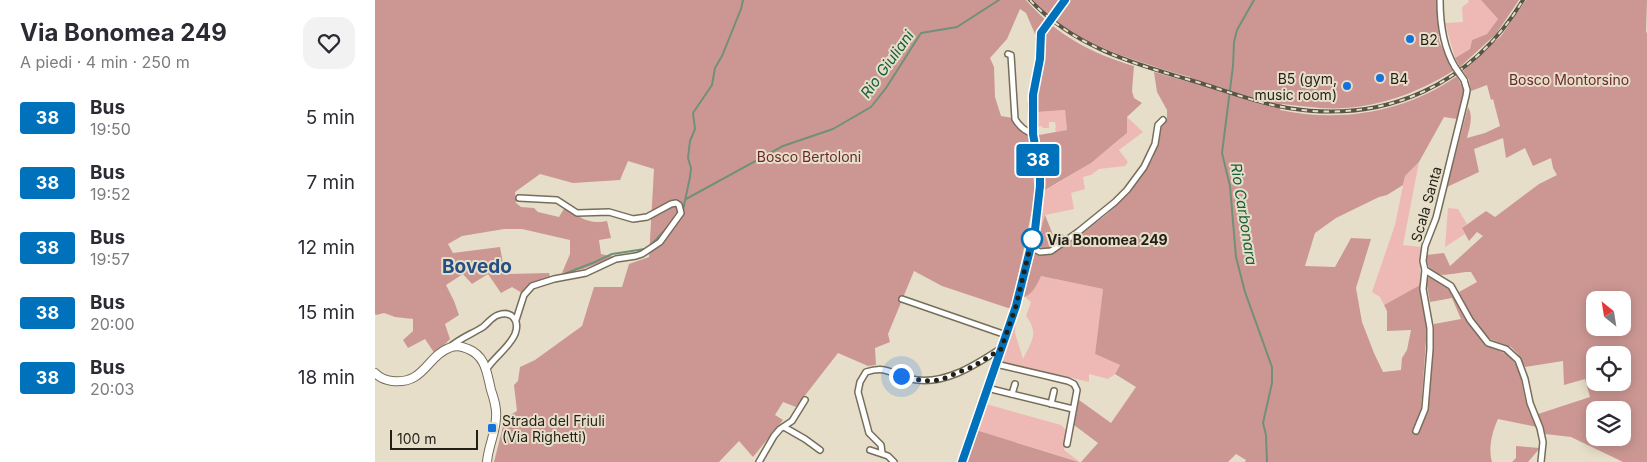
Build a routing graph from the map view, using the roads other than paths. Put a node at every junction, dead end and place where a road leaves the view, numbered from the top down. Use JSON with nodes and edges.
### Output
{"nodes":[{"id":1,"x":1440,"y":0,"type":"edge"},
{"id":2,"x":1063,"y":3,"type":"edge"},
{"id":3,"x":1009,"y":54,"type":"dead end"},
{"id":4,"x":1163,"y":120,"type":"dead end"},
{"id":5,"x":1033,"y":134,"type":"junction"},
{"id":6,"x":519,"y":198,"type":"dead end"},
{"id":7,"x":1030,"y":247,"type":"junction"},
{"id":8,"x":1425,"y":270,"type":"junction"},
{"id":9,"x":902,"y":299,"type":"dead end"},
{"id":10,"x":516,"y":320,"type":"junction"},
{"id":11,"x":1006,"y":335,"type":"junction"},
{"id":12,"x":447,"y":349,"type":"junction"},
{"id":13,"x":1001,"y":349,"type":"junction"},
{"id":14,"x":996,"y":364,"type":"junction"},
{"id":15,"x":487,"y":370,"type":"junction"},
{"id":16,"x":375,"y":372,"type":"edge"},
{"id":17,"x":1015,"y":384,"type":"dead end"},
{"id":18,"x":987,"y":388,"type":"junction"},
{"id":19,"x":1054,"y":391,"type":"dead end"},
{"id":20,"x":1012,"y":394,"type":"junction"},
{"id":21,"x":805,"y":400,"type":"dead end"},
{"id":22,"x":1051,"y":404,"type":"junction"},
{"id":23,"x":1073,"y":409,"type":"junction"},
{"id":24,"x":784,"y":427,"type":"junction"},
{"id":25,"x":1417,"y":431,"type":"dead end"},
{"id":26,"x":1067,"y":444,"type":"dead end"},
{"id":27,"x":820,"y":450,"type":"dead end"},
{"id":28,"x":870,"y":450,"type":"dead end"},
{"id":29,"x":882,"y":453,"type":"junction"},
{"id":30,"x":487,"y":462,"type":"edge"},
{"id":31,"x":759,"y":462,"type":"edge"},
{"id":32,"x":895,"y":462,"type":"edge"},
{"id":33,"x":963,"y":462,"type":"edge"},
{"id":34,"x":1541,"y":462,"type":"edge"}],
"edges":[{"from":1,"to":8,"type":"street","name":"Scala Santa","bridge":true},
{"from":2,"to":5,"type":"street","bridge":true},
{"from":3,"to":5,"type":"street"},
{"from":4,"to":7,"type":"street"},
{"from":5,"to":7,"type":"street"},
{"from":6,"to":10,"type":"street"},
{"from":7,"to":11,"type":"street"},
{"from":8,"to":25,"type":"street","name":"Scala Santa"},
{"from":8,"to":34,"type":"street"},
{"from":9,"to":11,"type":"street"},
{"from":10,"to":12,"type":"street"},
{"from":10,"to":15,"type":"street"},
{"from":11,"to":13,"type":"street"},
{"from":12,"to":15,"type":"main road"},
{"from":12,"to":16,"type":"main road"},
{"from":13,"to":14,"type":"street"},
{"from":13,"to":29,"type":"street"},
{"from":14,"to":18,"type":"street"},
{"from":14,"to":23,"type":"street"},
{"from":15,"to":30,"type":"main road"},
{"from":17,"to":20,"type":"street"},
{"from":18,"to":20,"type":"street"},
{"from":18,"to":33,"type":"street"},
{"from":19,"to":22,"type":"street"},
{"from":20,"to":22,"type":"street"},
{"from":21,"to":24,"type":"street"},
{"from":22,"to":23,"type":"street"},
{"from":23,"to":26,"type":"street"},
{"from":24,"to":27,"type":"street"},
{"from":24,"to":31,"type":"street"},
{"from":28,"to":29,"type":"street"},
{"from":29,"to":32,"type":"street"}]}
